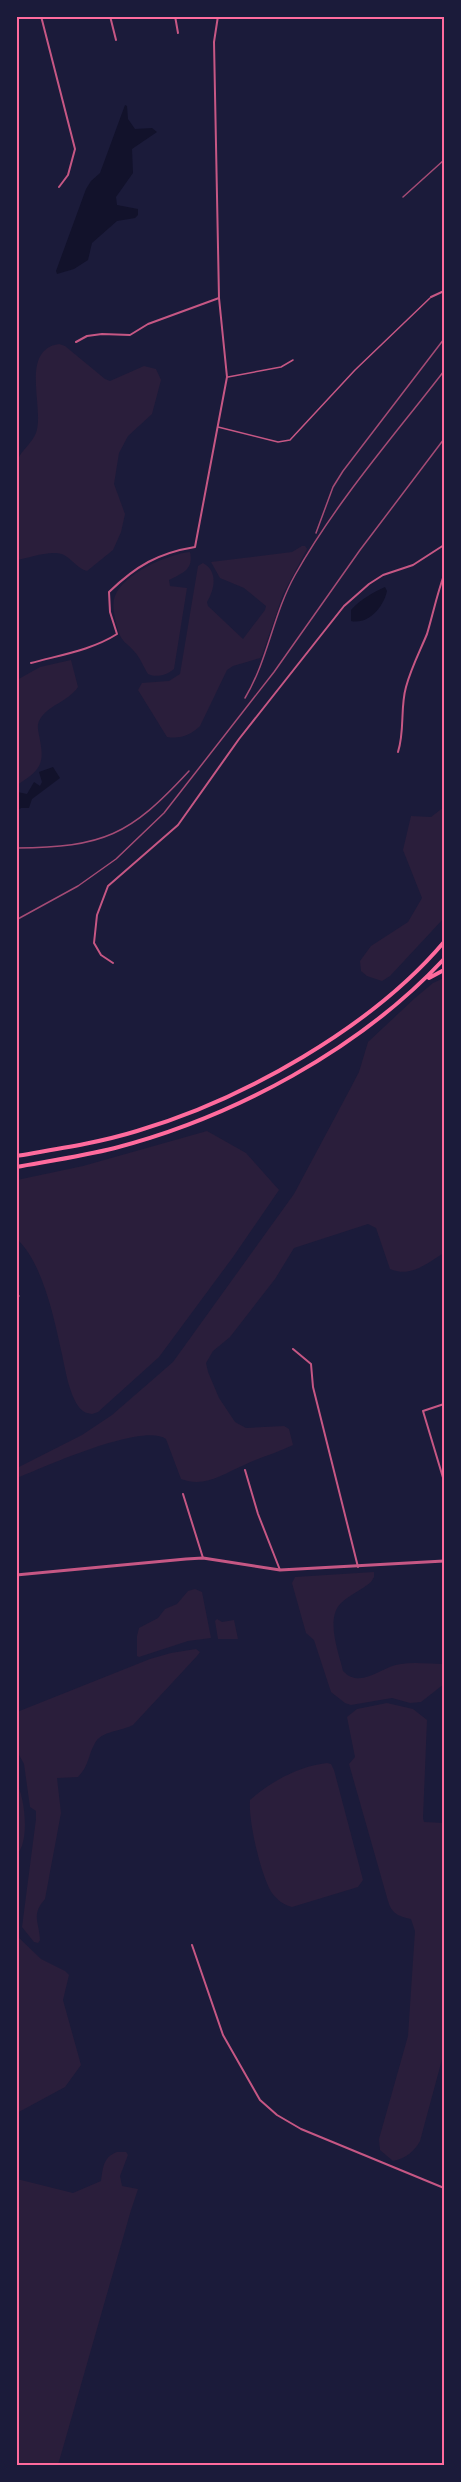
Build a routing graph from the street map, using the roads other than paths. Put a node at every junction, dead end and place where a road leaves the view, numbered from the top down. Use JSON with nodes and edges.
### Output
{"nodes":[{"id":1,"x":41,"y":16,"type":"edge"},
{"id":2,"x":110,"y":16,"type":"edge"},
{"id":3,"x":175,"y":16,"type":"edge"},
{"id":4,"x":218,"y":16,"type":"edge"},
{"id":5,"x":178,"y":33,"type":"dead end"},
{"id":6,"x":117,"y":40,"type":"dead end"},
{"id":7,"x":59,"y":187,"type":"dead end"},
{"id":8,"x":444,"y":291,"type":"edge"},
{"id":9,"x":431,"y":297,"type":"joint"},
{"id":10,"x":219,"y":298,"type":"junction"},
{"id":11,"x":76,"y":342,"type":"dead end"},
{"id":12,"x":293,"y":360,"type":"dead end"},
{"id":13,"x":228,"y":377,"type":"junction"},
{"id":14,"x":218,"y":427,"type":"junction"},
{"id":15,"x":444,"y":545,"type":"edge"},
{"id":16,"x":444,"y":575,"type":"edge"},
{"id":17,"x":31,"y":663,"type":"dead end"},
{"id":18,"x":398,"y":752,"type":"dead end"},
{"id":19,"x":444,"y":942,"type":"edge"},
{"id":20,"x":444,"y":959,"type":"edge"},
{"id":21,"x":113,"y":963,"type":"dead end"},
{"id":22,"x":444,"y":970,"type":"edge"},
{"id":23,"x":425,"y":980,"type":"junction"},
{"id":24,"x":16,"y":1156,"type":"edge"},
{"id":25,"x":16,"y":1167,"type":"edge"},
{"id":26,"x":293,"y":1349,"type":"dead end"},
{"id":27,"x":444,"y":1404,"type":"edge"},
{"id":28,"x":245,"y":1470,"type":"dead end"},
{"id":29,"x":444,"y":1481,"type":"edge"},
{"id":30,"x":183,"y":1494,"type":"dead end"},
{"id":31,"x":203,"y":1558,"type":"junction"},
{"id":32,"x":444,"y":1562,"type":"edge"},
{"id":33,"x":358,"y":1567,"type":"junction"},
{"id":34,"x":280,"y":1570,"type":"junction"},
{"id":35,"x":16,"y":1575,"type":"edge"},
{"id":36,"x":192,"y":1945,"type":"dead end"},
{"id":37,"x":444,"y":2188,"type":"edge"}],
"edges":[{"from":1,"to":7,"type":"street"},
{"from":2,"to":6,"type":"street"},
{"from":3,"to":5,"type":"street"},
{"from":4,"to":10,"type":"street"},
{"from":8,"to":9,"type":"street"},
{"from":9,"to":14,"type":"lane"},
{"from":10,"to":11,"type":"street"},
{"from":10,"to":13,"type":"street"},
{"from":12,"to":13,"type":"lane"},
{"from":13,"to":14,"type":"street"},
{"from":14,"to":17,"type":"street"},
{"from":15,"to":21,"type":"street"},
{"from":16,"to":18,"type":"street"},
{"from":19,"to":24,"type":"highway"},
{"from":20,"to":23,"type":"highway"},
{"from":22,"to":23,"type":"highway"},
{"from":23,"to":25,"type":"highway"},
{"from":26,"to":33,"type":"street"},
{"from":27,"to":29,"type":"street"},
{"from":28,"to":34,"type":"street"},
{"from":30,"to":31,"type":"street"},
{"from":31,"to":34,"type":"street"},
{"from":31,"to":35,"type":"street"},
{"from":32,"to":33,"type":"street"},
{"from":33,"to":34,"type":"street"},
{"from":36,"to":37,"type":"street"}]}
